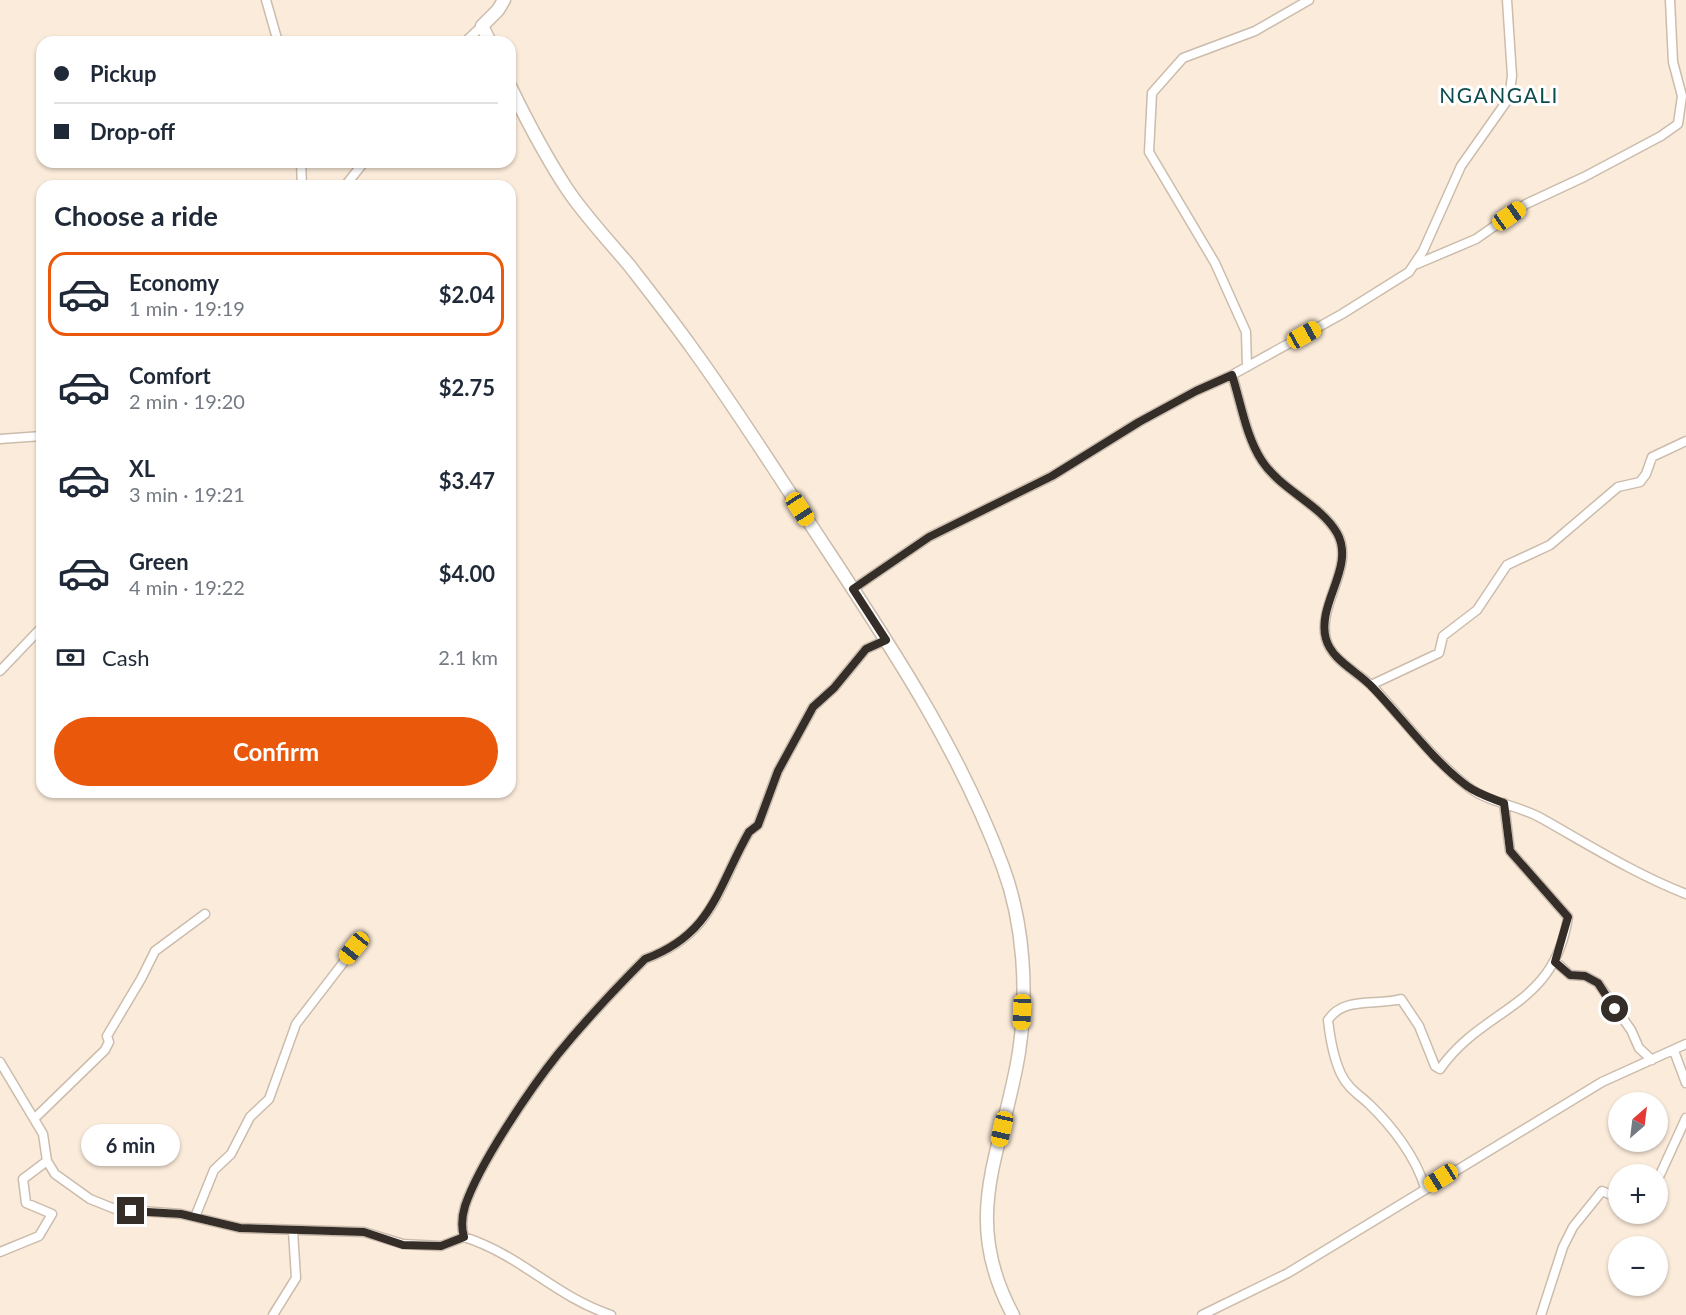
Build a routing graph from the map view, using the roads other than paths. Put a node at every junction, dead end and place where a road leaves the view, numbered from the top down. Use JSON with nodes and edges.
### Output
{"nodes":[{"id":1,"x":266,"y":0,"type":"edge"},
{"id":2,"x":504,"y":0,"type":"edge"},
{"id":3,"x":1309,"y":0,"type":"edge"},
{"id":4,"x":1508,"y":0,"type":"edge"},
{"id":5,"x":1670,"y":0,"type":"edge"},
{"id":6,"x":482,"y":26,"type":"junction"},
{"id":7,"x":276,"y":36,"type":"edge"},
{"id":8,"x":471,"y":36,"type":"edge"},
{"id":9,"x":487,"y":36,"type":"edge"},
{"id":10,"x":516,"y":97,"type":"edge"},
{"id":11,"x":359,"y":168,"type":"edge"},
{"id":12,"x":350,"y":180,"type":"edge"},
{"id":13,"x":1416,"y":264,"type":"junction"},
{"id":14,"x":1247,"y":367,"type":"junction"},
{"id":15,"x":1232,"y":375,"type":"junction"},
{"id":16,"x":36,"y":436,"type":"edge"},
{"id":17,"x":0,"y":439,"type":"edge"},
{"id":18,"x":1686,"y":441,"type":"edge"},
{"id":19,"x":853,"y":589,"type":"junction"},
{"id":20,"x":36,"y":633,"type":"edge"},
{"id":21,"x":886,"y":640,"type":"junction"},
{"id":22,"x":0,"y":671,"type":"edge"},
{"id":23,"x":1371,"y":685,"type":"junction"},
{"id":24,"x":1504,"y":803,"type":"junction"},
{"id":25,"x":1686,"y":894,"type":"edge"},
{"id":26,"x":205,"y":914,"type":"dead end"},
{"id":27,"x":363,"y":937,"type":"dead end"},
{"id":28,"x":1555,"y":962,"type":"junction"},
{"id":29,"x":1686,"y":1044,"type":"edge"},
{"id":30,"x":1674,"y":1051,"type":"junction"},
{"id":31,"x":1653,"y":1060,"type":"junction"},
{"id":32,"x":0,"y":1062,"type":"edge"},
{"id":33,"x":1686,"y":1083,"type":"edge"},
{"id":34,"x":35,"y":1118,"type":"junction"},
{"id":35,"x":1685,"y":1125,"type":"edge"},
{"id":36,"x":47,"y":1161,"type":"junction"},
{"id":37,"x":1666,"y":1164,"type":"edge"},
{"id":38,"x":1425,"y":1188,"type":"junction"},
{"id":39,"x":1608,"y":1194,"type":"edge"},
{"id":40,"x":195,"y":1217,"type":"junction"},
{"id":41,"x":293,"y":1231,"type":"junction"},
{"id":42,"x":464,"y":1237,"type":"junction"},
{"id":43,"x":0,"y":1252,"type":"edge"},
{"id":44,"x":273,"y":1315,"type":"edge"},
{"id":45,"x":610,"y":1315,"type":"edge"},
{"id":46,"x":1013,"y":1315,"type":"edge"},
{"id":47,"x":1202,"y":1315,"type":"edge"},
{"id":48,"x":1541,"y":1315,"type":"edge"}],
"edges":[{"from":1,"to":7,"type":"street"},
{"from":2,"to":6,"type":"main road"},
{"from":3,"to":14,"type":"street"},
{"from":4,"to":13,"type":"street"},
{"from":5,"to":13,"type":"street"},
{"from":6,"to":8,"type":"street"},
{"from":6,"to":9,"type":"main road"},
{"from":10,"to":19,"type":"main road"},
{"from":11,"to":12,"type":"street"},
{"from":13,"to":14,"type":"street"},
{"from":14,"to":15,"type":"street"},
{"from":15,"to":19,"type":"street"},
{"from":15,"to":23,"type":"street"},
{"from":16,"to":17,"type":"street"},
{"from":18,"to":23,"type":"street"},
{"from":19,"to":21,"type":"main road"},
{"from":20,"to":22,"type":"street"},
{"from":21,"to":42,"type":"street"},
{"from":21,"to":46,"type":"main road"},
{"from":23,"to":24,"type":"street"},
{"from":24,"to":25,"type":"street"},
{"from":24,"to":28,"type":"street"},
{"from":26,"to":34,"type":"street"},
{"from":27,"to":40,"type":"street"},
{"from":28,"to":31,"type":"street"},
{"from":28,"to":38,"type":"street"},
{"from":29,"to":30,"type":"street"},
{"from":30,"to":31,"type":"street"},
{"from":30,"to":33,"type":"street"},
{"from":31,"to":38,"type":"street"},
{"from":32,"to":34,"type":"street"},
{"from":34,"to":36,"type":"street"},
{"from":35,"to":37,"type":"street"},
{"from":36,"to":40,"type":"street"},
{"from":36,"to":43,"type":"street"},
{"from":38,"to":47,"type":"street"},
{"from":39,"to":48,"type":"street"},
{"from":40,"to":41,"type":"street"},
{"from":41,"to":42,"type":"street"},
{"from":41,"to":44,"type":"street"},
{"from":42,"to":45,"type":"street"}]}
